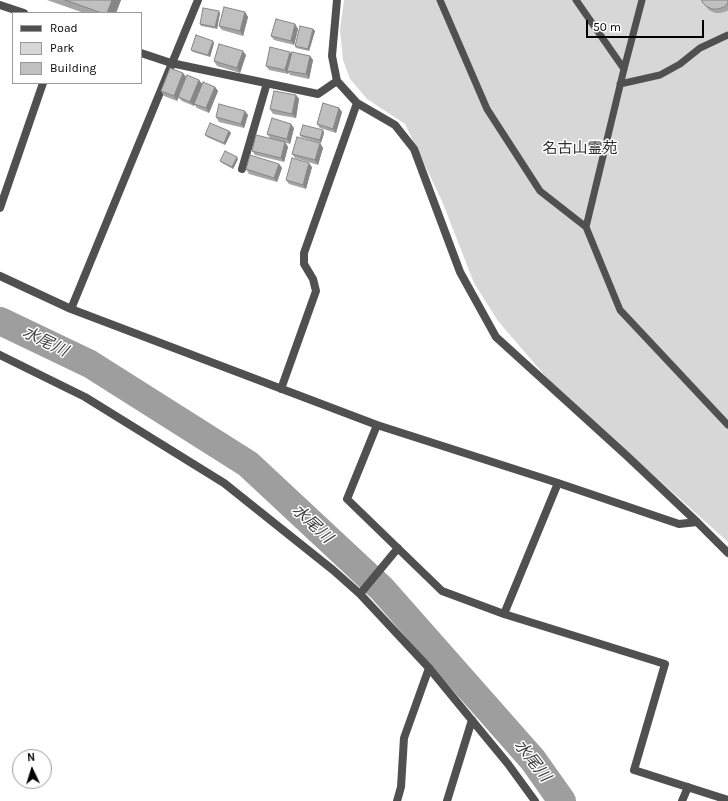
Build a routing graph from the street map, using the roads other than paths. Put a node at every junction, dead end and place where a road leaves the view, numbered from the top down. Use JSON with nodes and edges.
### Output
{"nodes":[{"id":1,"x":198,"y":0,"type":"edge"},
{"id":2,"x":337,"y":0,"type":"edge"},
{"id":3,"x":440,"y":0,"type":"edge"},
{"id":4,"x":576,"y":0,"type":"edge"},
{"id":5,"x":642,"y":0,"type":"edge"},
{"id":6,"x":0,"y":5,"type":"edge"},
{"id":7,"x":21,"y":12,"type":"edge"},
{"id":8,"x":728,"y":35,"type":"edge"},
{"id":9,"x":142,"y":53,"type":"edge"},
{"id":10,"x":171,"y":63,"type":"junction"},
{"id":11,"x":624,"y":69,"type":"junction"},
{"id":12,"x":337,"y":81,"type":"junction"},
{"id":13,"x":267,"y":83,"type":"junction"},
{"id":14,"x":42,"y":84,"type":"edge"},
{"id":15,"x":620,"y":84,"type":"junction"},
{"id":16,"x":357,"y":102,"type":"junction"},
{"id":17,"x":242,"y":169,"type":"dead end"},
{"id":18,"x":0,"y":208,"type":"edge"},
{"id":19,"x":586,"y":227,"type":"junction"},
{"id":20,"x":0,"y":276,"type":"edge"},
{"id":21,"x":71,"y":309,"type":"junction"},
{"id":22,"x":0,"y":355,"type":"edge"},
{"id":23,"x":280,"y":389,"type":"junction"},
{"id":24,"x":377,"y":425,"type":"junction"},
{"id":25,"x":728,"y":425,"type":"edge"},
{"id":26,"x":558,"y":484,"type":"junction"},
{"id":27,"x":697,"y":522,"type":"junction"},
{"id":28,"x":398,"y":548,"type":"junction"},
{"id":29,"x":728,"y":553,"type":"edge"},
{"id":30,"x":360,"y":594,"type":"junction"},
{"id":31,"x":504,"y":614,"type":"junction"},
{"id":32,"x":429,"y":668,"type":"junction"},
{"id":33,"x":472,"y":720,"type":"junction"},
{"id":34,"x":688,"y":787,"type":"junction"},
{"id":35,"x":728,"y":800,"type":"edge"},
{"id":36,"x":397,"y":801,"type":"edge"},
{"id":37,"x":447,"y":801,"type":"edge"},
{"id":38,"x":535,"y":801,"type":"edge"},
{"id":39,"x":682,"y":801,"type":"edge"}],
"edges":[{"from":1,"to":10,"type":"street"},
{"from":2,"to":12,"type":"street"},
{"from":3,"to":19,"type":"lane"},
{"from":4,"to":11,"type":"lane"},
{"from":5,"to":11,"type":"lane"},
{"from":6,"to":7,"type":"street"},
{"from":8,"to":15,"type":"lane"},
{"from":9,"to":10,"type":"street"},
{"from":10,"to":13,"type":"street"},
{"from":10,"to":21,"type":"street"},
{"from":11,"to":15,"type":"lane"},
{"from":12,"to":13,"type":"street"},
{"from":12,"to":16,"type":"street"},
{"from":13,"to":17,"type":"street"},
{"from":14,"to":18,"type":"street"},
{"from":15,"to":19,"type":"lane"},
{"from":16,"to":23,"type":"street"},
{"from":16,"to":27,"type":"street"},
{"from":19,"to":25,"type":"lane"},
{"from":20,"to":21,"type":"street"},
{"from":21,"to":23,"type":"street"},
{"from":22,"to":30,"type":"street"},
{"from":23,"to":24,"type":"street"},
{"from":24,"to":26,"type":"street"},
{"from":24,"to":28,"type":"street"},
{"from":26,"to":27,"type":"street"},
{"from":26,"to":31,"type":"street"},
{"from":27,"to":29,"type":"street"},
{"from":28,"to":30,"type":"street"},
{"from":28,"to":31,"type":"street"},
{"from":30,"to":32,"type":"street"},
{"from":31,"to":34,"type":"street"},
{"from":32,"to":33,"type":"street"},
{"from":32,"to":36,"type":"street"},
{"from":33,"to":37,"type":"street"},
{"from":33,"to":38,"type":"street"},
{"from":34,"to":35,"type":"street"},
{"from":34,"to":39,"type":"street"}]}
